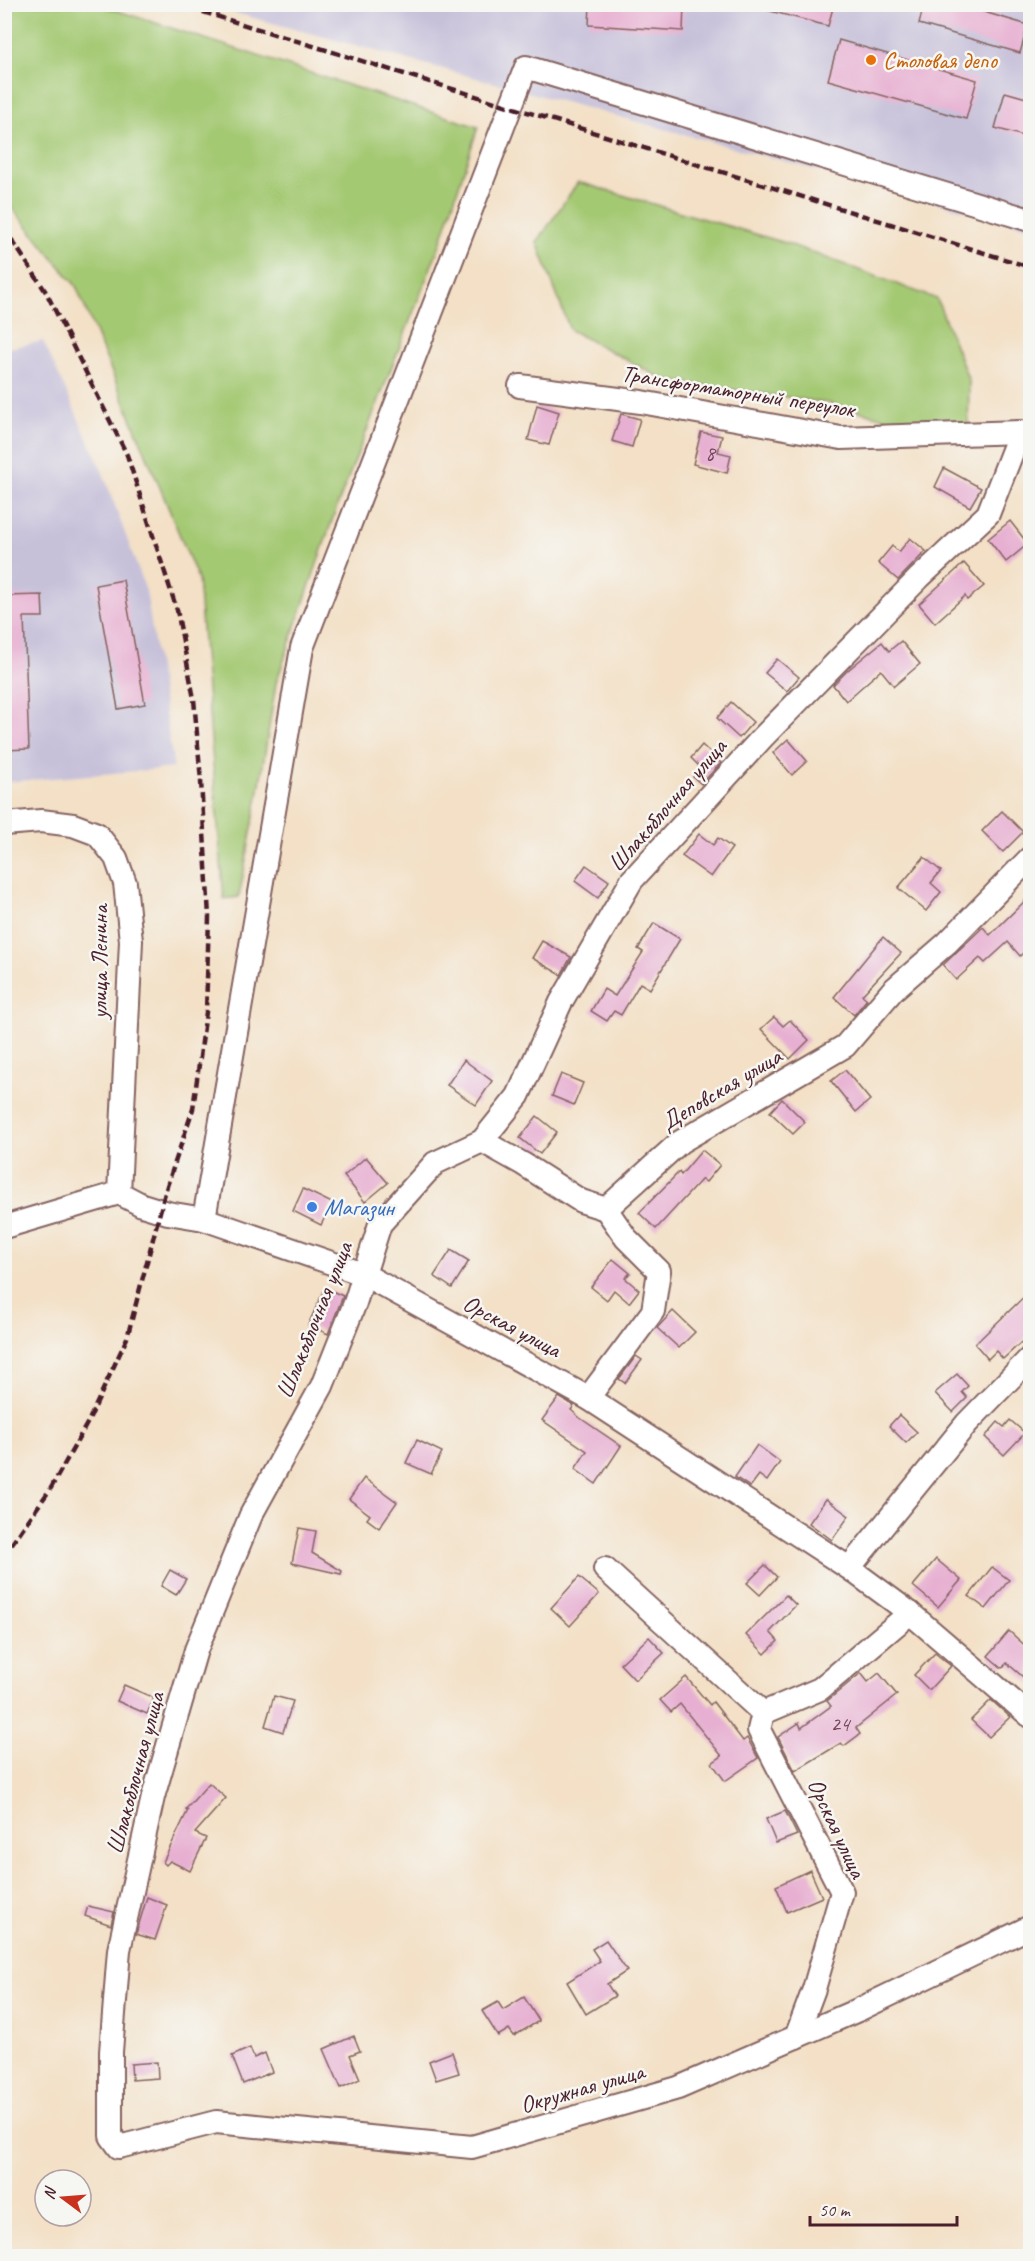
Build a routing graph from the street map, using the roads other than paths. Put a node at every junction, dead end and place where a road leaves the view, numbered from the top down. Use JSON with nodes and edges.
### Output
{"nodes":[{"id":1,"x":1030,"y":220,"type":"edge"},
{"id":2,"x":520,"y":386,"type":"dead end"},
{"id":3,"x":1025,"y":436,"type":"edge"},
{"id":4,"x":4,"y":824,"type":"edge"},
{"id":5,"x":1030,"y":858,"type":"edge"},
{"id":6,"x":482,"y":1141,"type":"junction"},
{"id":7,"x":119,"y":1193,"type":"junction"},
{"id":8,"x":606,"y":1209,"type":"junction"},
{"id":9,"x":204,"y":1219,"type":"junction"},
{"id":10,"x":4,"y":1227,"type":"edge"},
{"id":11,"x":363,"y":1274,"type":"junction"},
{"id":12,"x":1030,"y":1358,"type":"edge"},
{"id":13,"x":588,"y":1398,"type":"junction"},
{"id":14,"x":849,"y":1568,"type":"junction"},
{"id":15,"x":605,"y":1569,"type":"dead end"},
{"id":16,"x":910,"y":1613,"type":"junction"},
{"id":17,"x":764,"y":1713,"type":"junction"},
{"id":18,"x":1030,"y":1716,"type":"edge"},
{"id":19,"x":1030,"y":1927,"type":"edge"},
{"id":20,"x":796,"y":2037,"type":"junction"},
{"id":21,"x":119,"y":2147,"type":"joint"}],
"edges":[{"from":1,"to":9,"type":"street"},
{"from":2,"to":3,"type":"street","name":"Трансформаторный переулок"},
{"from":3,"to":6,"type":"street","name":"Шлакоблочная улица"},
{"from":4,"to":7,"type":"street","name":"улица Ленина"},
{"from":5,"to":8,"type":"street","name":"Деповская улица"},
{"from":6,"to":8,"type":"street"},
{"from":6,"to":11,"type":"street","name":"Шлакоблочная улица"},
{"from":7,"to":9,"type":"street","name":"Орская улица"},
{"from":7,"to":10,"type":"street"},
{"from":8,"to":13,"type":"street"},
{"from":9,"to":11,"type":"street","name":"Орская улица"},
{"from":11,"to":13,"type":"street","name":"Орская улица"},
{"from":11,"to":21,"type":"street","name":"Шлакоблочная улица"},
{"from":12,"to":14,"type":"street"},
{"from":13,"to":14,"type":"street","name":"Орская улица"},
{"from":14,"to":16,"type":"street","name":"Орская улица"},
{"from":15,"to":17,"type":"street"},
{"from":16,"to":17,"type":"street"},
{"from":16,"to":18,"type":"street","name":"Орская улица"},
{"from":17,"to":20,"type":"street","name":"Орская улица"},
{"from":19,"to":20,"type":"street","name":"Окружная улица"},
{"from":20,"to":21,"type":"street","name":"Окружная улица"}]}
